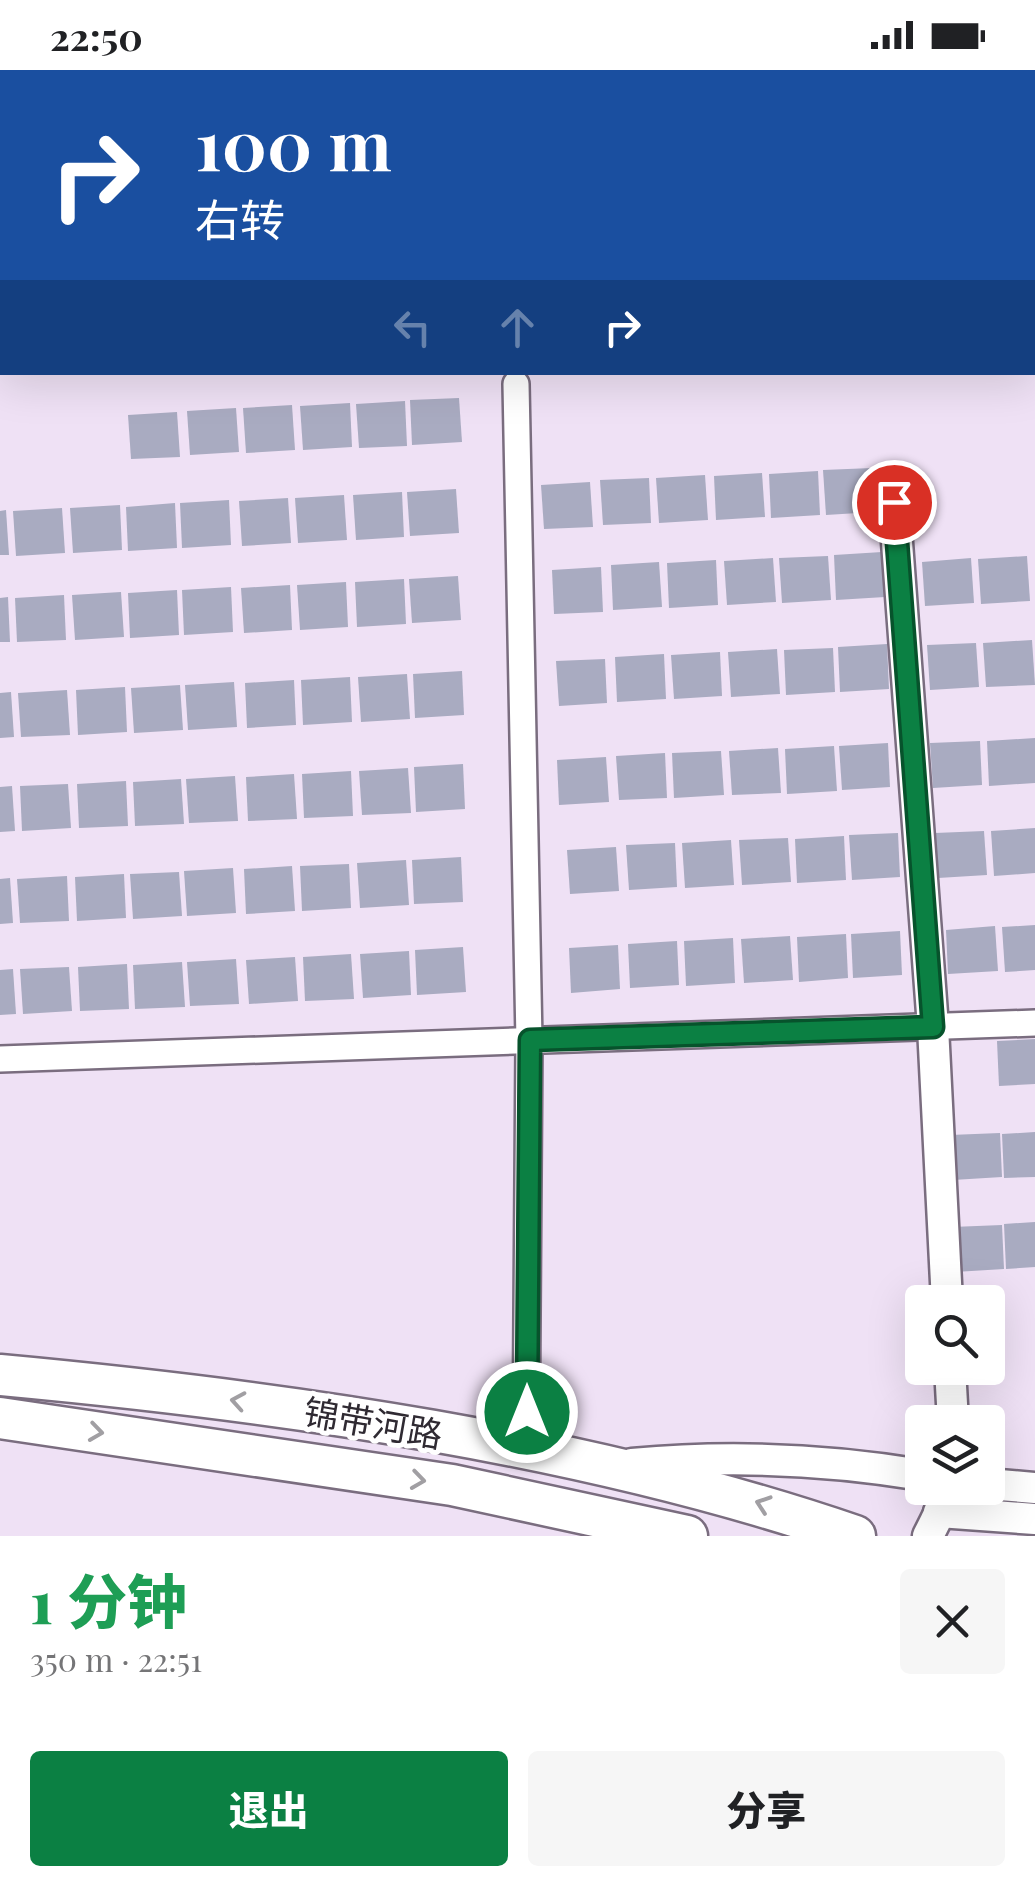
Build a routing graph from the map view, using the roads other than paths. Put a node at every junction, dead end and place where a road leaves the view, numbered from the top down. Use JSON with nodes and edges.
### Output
{"nodes":[{"id":1,"x":516,"y":384,"type":"dead end"},
{"id":2,"x":894,"y":502,"type":"dead end"},
{"id":3,"x":1035,"y":1023,"type":"edge"},
{"id":4,"x":933,"y":1027,"type":"junction"},
{"id":5,"x":530,"y":1040,"type":"junction"},
{"id":6,"x":0,"y":1059,"type":"edge"},
{"id":7,"x":946,"y":1285,"type":"edge"},
{"id":8,"x":0,"y":1374,"type":"edge"},
{"id":9,"x":0,"y":1418,"type":"edge"},
{"id":10,"x":526,"y":1450,"type":"junction"},
{"id":11,"x":601,"y":1468,"type":"junction"},
{"id":12,"x":905,"y":1473,"type":"edge"},
{"id":13,"x":1005,"y":1485,"type":"edge"},
{"id":14,"x":1035,"y":1488,"type":"edge"},
{"id":15,"x":940,"y":1512,"type":"edge"},
{"id":16,"x":1035,"y":1519,"type":"edge"},
{"id":17,"x":687,"y":1536,"type":"edge"},
{"id":18,"x":855,"y":1536,"type":"edge"}],
"edges":[{"from":1,"to":5,"type":"street"},
{"from":2,"to":4,"type":"street"},
{"from":3,"to":4,"type":"street"},
{"from":4,"to":5,"type":"street"},
{"from":4,"to":7,"type":"street"},
{"from":5,"to":6,"type":"street"},
{"from":5,"to":10,"type":"street"},
{"from":10,"to":8,"type":"main road","name":"锦带河路","one_way":true},
{"from":9,"to":17,"type":"main road","name":"锦带河路","one_way":true},
{"from":10,"to":11,"type":"main road","name":"锦带河路"},
{"from":11,"to":12,"type":"street"},
{"from":18,"to":11,"type":"main road","name":"锦带河路","one_way":true},
{"from":13,"to":14,"type":"street"},
{"from":15,"to":16,"type":"street"}]}
